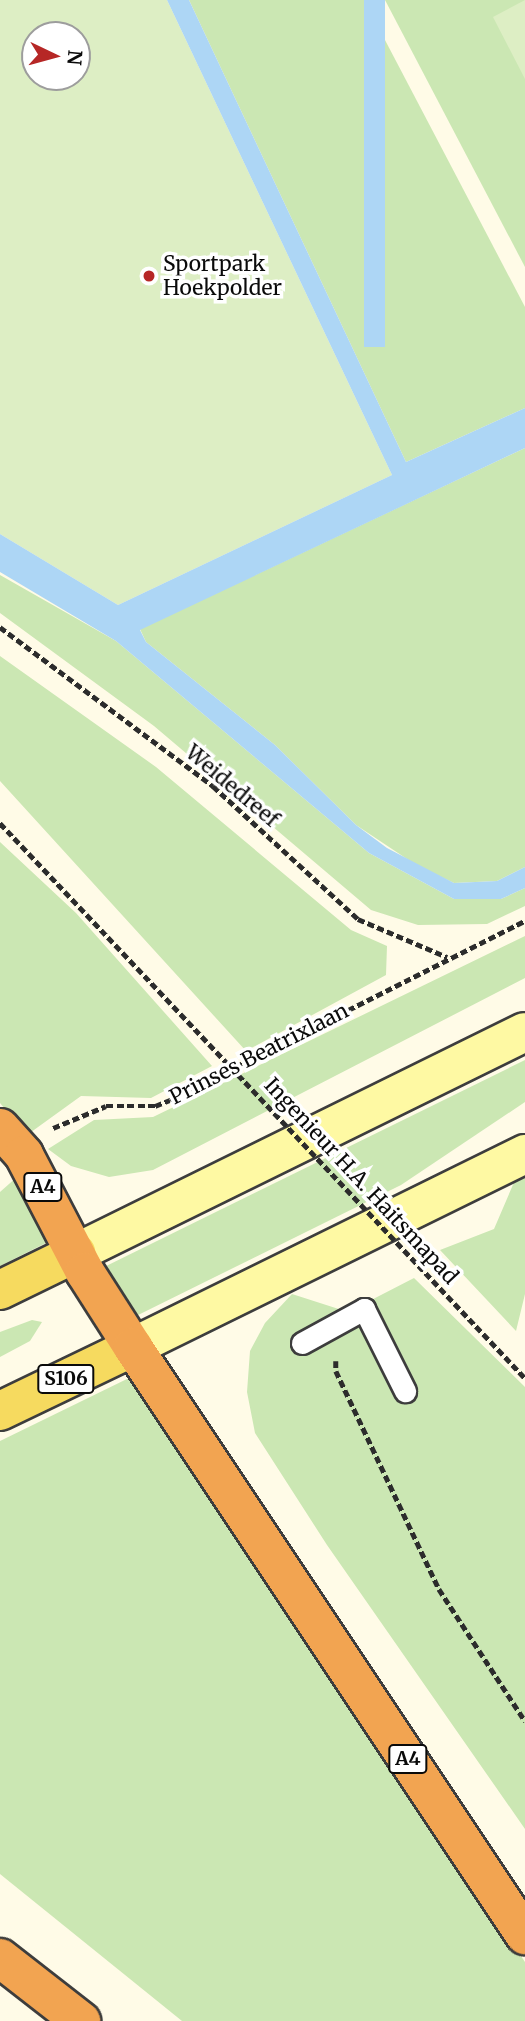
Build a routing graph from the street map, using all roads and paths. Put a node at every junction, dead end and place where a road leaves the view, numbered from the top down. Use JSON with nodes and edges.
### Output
{"nodes":[{"id":1,"x":0,"y":627,"type":"edge"},
{"id":2,"x":0,"y":823,"type":"edge"},
{"id":3,"x":525,"y":921,"type":"edge"},
{"id":4,"x":448,"y":957,"type":"junction"},
{"id":5,"x":525,"y":1032,"type":"edge"},
{"id":6,"x":12,"y":1142,"type":"edge"},
{"id":7,"x":525,"y":1154,"type":"edge"},
{"id":8,"x":76,"y":1253,"type":"junction"},
{"id":9,"x":0,"y":1290,"type":"edge"},
{"id":10,"x":336,"y":1324,"type":"junction"},
{"id":11,"x":302,"y":1343,"type":"dead end"},
{"id":12,"x":133,"y":1347,"type":"junction"},
{"id":13,"x":525,"y":1378,"type":"edge"},
{"id":14,"x":405,"y":1391,"type":"dead end"},
{"id":15,"x":0,"y":1411,"type":"edge"},
{"id":16,"x":525,"y":1721,"type":"edge"},
{"id":17,"x":525,"y":1936,"type":"edge"},
{"id":18,"x":0,"y":1958,"type":"edge"},
{"id":19,"x":81,"y":2021,"type":"edge"}],
"edges":[{"from":1,"to":4,"type":"path","name":"Weidedreef"},
{"from":2,"to":13,"type":"path","name":"Ingenieur H.A. Haitsmapad","bridge":true},
{"from":3,"to":4,"type":"path","name":"Prinses Beatrixlaan"},
{"from":4,"to":6,"type":"path","name":"Prinses Beatrixlaan"},
{"from":5,"to":8,"type":"main road"},
{"from":6,"to":8,"type":"highway","number":"A4"},
{"from":7,"to":12,"type":"main road","number":"S106"},
{"from":8,"to":9,"type":"main road"},
{"from":8,"to":12,"type":"highway","number":"A4"},
{"from":10,"to":11,"type":"lane"},
{"from":10,"to":14,"type":"lane"},
{"from":10,"to":16,"type":"path"},
{"from":12,"to":15,"type":"main road","number":"S106"},
{"from":12,"to":17,"type":"highway","number":"A4"},
{"from":18,"to":19,"type":"highway"}]}
